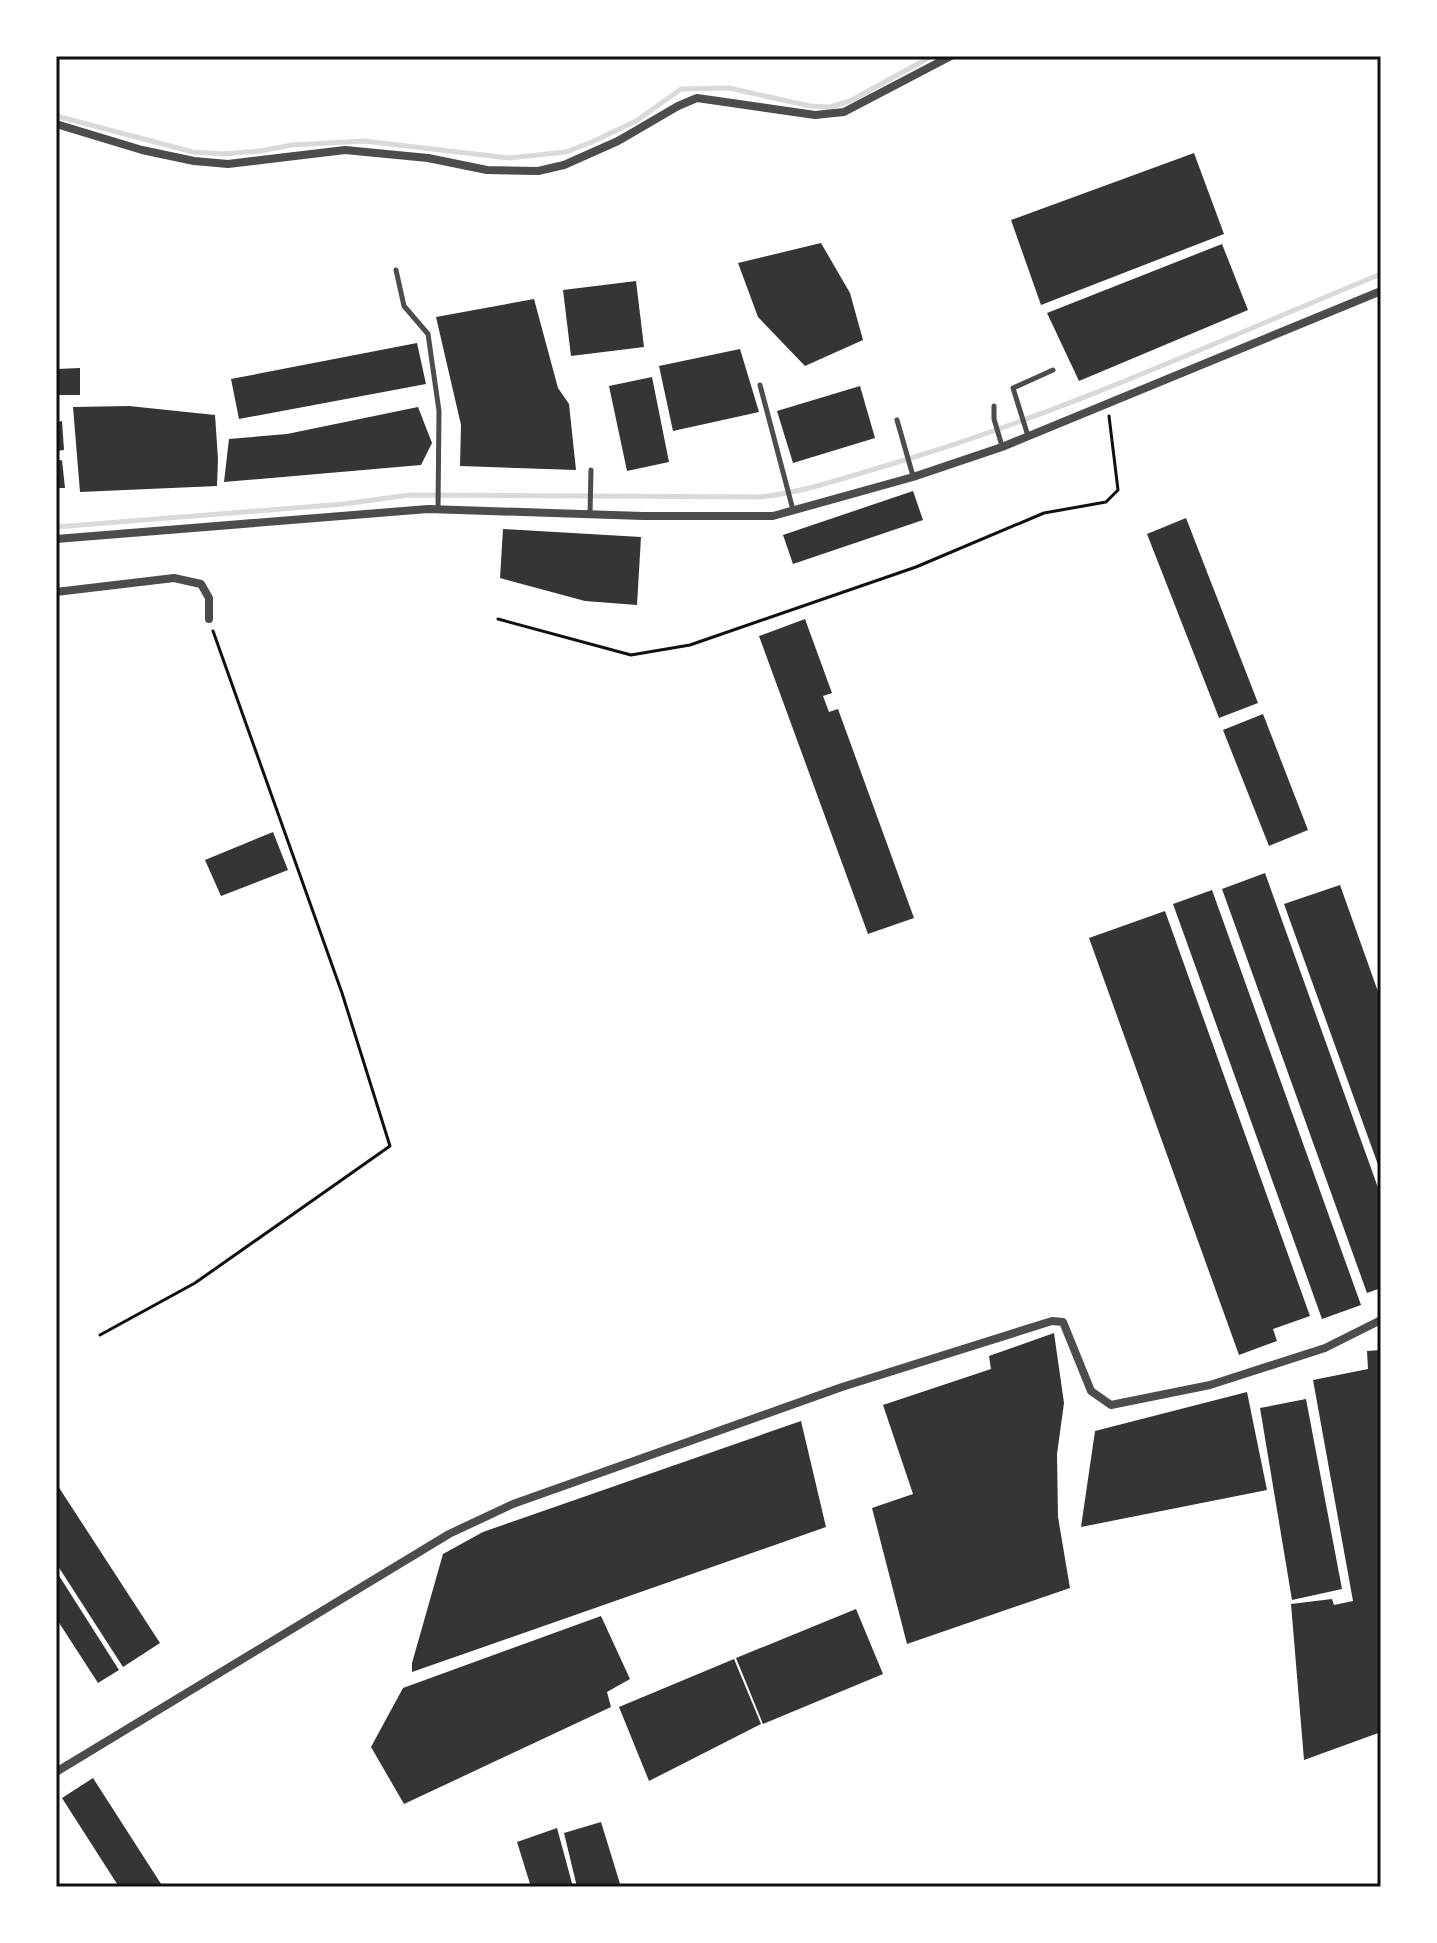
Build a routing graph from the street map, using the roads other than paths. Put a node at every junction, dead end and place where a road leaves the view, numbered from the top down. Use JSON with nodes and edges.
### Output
{"nodes":[{"id":1,"x":951,"y":56,"type":"edge"},
{"id":2,"x":56,"y":124,"type":"edge"},
{"id":3,"x":396,"y":270,"type":"dead end"},
{"id":4,"x":1381,"y":291,"type":"edge"},
{"id":5,"x":1053,"y":370,"type":"dead end"},
{"id":6,"x":760,"y":385,"type":"dead end"},
{"id":7,"x":994,"y":406,"type":"dead end"},
{"id":8,"x":897,"y":420,"type":"dead end"},
{"id":9,"x":1026,"y":432,"type":"junction"},
{"id":10,"x":1002,"y":443,"type":"junction"},
{"id":11,"x":591,"y":470,"type":"dead end"},
{"id":12,"x":913,"y":477,"type":"junction"},
{"id":13,"x":438,"y":506,"type":"junction"},
{"id":14,"x":792,"y":506,"type":"junction"},
{"id":15,"x":590,"y":510,"type":"junction"},
{"id":16,"x":56,"y":539,"type":"edge"},
{"id":17,"x":56,"y":592,"type":"edge"},
{"id":18,"x":209,"y":619,"type":"road end"},
{"id":19,"x":1381,"y":1320,"type":"edge"},
{"id":20,"x":56,"y":1772,"type":"edge"}],
"edges":[{"from":1,"to":2,"type":"street"},
{"from":3,"to":13,"type":"lane"},
{"from":4,"to":9,"type":"street"},
{"from":5,"to":9,"type":"lane"},
{"from":6,"to":14,"type":"lane"},
{"from":7,"to":10,"type":"lane"},
{"from":8,"to":12,"type":"lane"},
{"from":9,"to":10,"type":"street"},
{"from":10,"to":12,"type":"street"},
{"from":11,"to":15,"type":"lane"},
{"from":12,"to":14,"type":"street"},
{"from":13,"to":15,"type":"street"},
{"from":13,"to":16,"type":"street"},
{"from":14,"to":15,"type":"street"},
{"from":17,"to":18,"type":"street"},
{"from":19,"to":20,"type":"street"}]}
